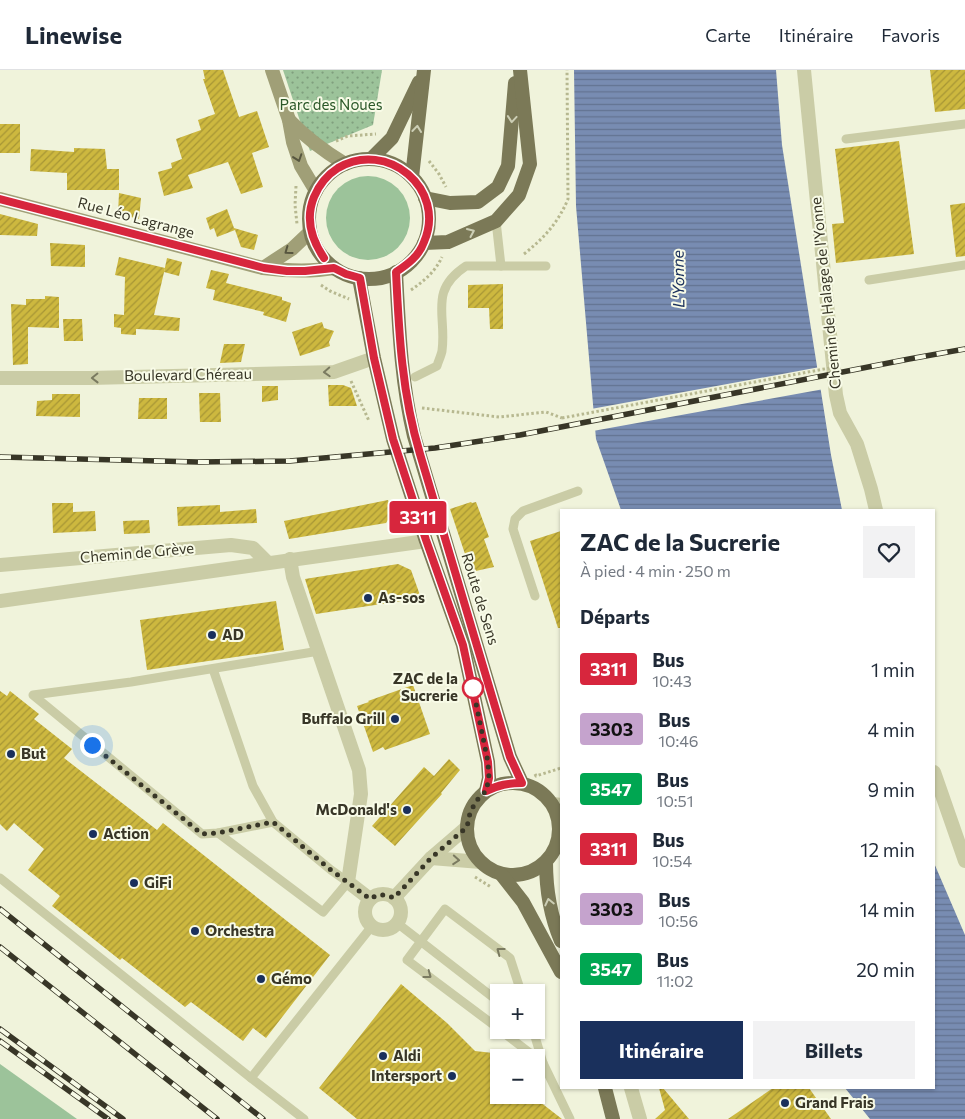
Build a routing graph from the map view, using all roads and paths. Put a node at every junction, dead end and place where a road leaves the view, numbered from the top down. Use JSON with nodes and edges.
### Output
{"nodes":[{"id":1,"x":272,"y":70,"type":"edge"},
{"id":2,"x":516,"y":70,"type":"edge"},
{"id":3,"x":520,"y":70,"type":"edge"},
{"id":4,"x":567,"y":70,"type":"edge"},
{"id":5,"x":804,"y":70,"type":"edge"},
{"id":6,"x":424,"y":71,"type":"edge"},
{"id":7,"x":289,"y":120,"type":"junction"},
{"id":8,"x":965,"y":124,"type":"edge"},
{"id":9,"x":377,"y":134,"type":"dead end"},
{"id":10,"x":846,"y":139,"type":"dead end"},
{"id":11,"x":330,"y":144,"type":"dead end"},
{"id":12,"x":424,"y":154,"type":"dead end"},
{"id":13,"x":371,"y":159,"type":"junction"},
{"id":14,"x":345,"y":164,"type":"junction"},
{"id":15,"x":412,"y":178,"type":"junction"},
{"id":16,"x":296,"y":185,"type":"dead end"},
{"id":17,"x":316,"y":192,"type":"junction"},
{"id":18,"x":449,"y":194,"type":"dead end"},
{"id":19,"x":425,"y":198,"type":"junction"},
{"id":20,"x":0,"y":199,"type":"edge"},
{"id":21,"x":496,"y":221,"type":"junction"},
{"id":22,"x":297,"y":226,"type":"dead end"},
{"id":23,"x":310,"y":232,"type":"junction"},
{"id":24,"x":424,"y":243,"type":"junction"},
{"id":25,"x":444,"y":254,"type":"dead end"},
{"id":26,"x":965,"y":265,"type":"edge"},
{"id":27,"x":506,"y":266,"type":"junction"},
{"id":28,"x":546,"y":266,"type":"dead end"},
{"id":29,"x":264,"y":268,"type":"junction"},
{"id":30,"x":334,"y":268,"type":"junction"},
{"id":31,"x":396,"y":272,"type":"junction"},
{"id":32,"x":360,"y":278,"type":"junction"},
{"id":33,"x":869,"y":280,"type":"dead end"},
{"id":34,"x":330,"y":291,"type":"dead end"},
{"id":35,"x":408,"y":292,"type":"dead end"},
{"id":36,"x":352,"y":300,"type":"dead end"},
{"id":37,"x":374,"y":358,"type":"junction"},
{"id":38,"x":354,"y":366,"type":"junction"},
{"id":39,"x":835,"y":367,"type":"dead end"},
{"id":40,"x":414,"y":377,"type":"dead end"},
{"id":41,"x":0,"y":378,"type":"edge"},
{"id":42,"x":422,"y":408,"type":"dead end"},
{"id":43,"x":369,"y":421,"type":"dead end"},
{"id":44,"x":578,"y":491,"type":"dead end"},
{"id":45,"x":876,"y":509,"type":"edge"},
{"id":46,"x":426,"y":540,"type":"junction"},
{"id":47,"x":290,"y":559,"type":"junction"},
{"id":48,"x":268,"y":562,"type":"junction"},
{"id":49,"x":0,"y":565,"type":"edge"},
{"id":50,"x":535,"y":596,"type":"dead end"},
{"id":51,"x":0,"y":601,"type":"edge"},
{"id":52,"x":319,"y":651,"type":"junction"},
{"id":53,"x":213,"y":669,"type":"junction"},
{"id":54,"x":532,"y":768,"type":"dead end"},
{"id":55,"x":560,"y":768,"type":"edge"},
{"id":56,"x":935,"y":775,"type":"edge"},
{"id":57,"x":522,"y":783,"type":"junction"},
{"id":58,"x":486,"y":791,"type":"junction"},
{"id":59,"x":557,"y":804,"type":"edge"},
{"id":60,"x":273,"y":822,"type":"junction"},
{"id":61,"x":467,"y":827,"type":"junction"},
{"id":62,"x":218,"y":833,"type":"junction"},
{"id":63,"x":560,"y":841,"type":"edge"},
{"id":64,"x":431,"y":858,"type":"junction"},
{"id":65,"x":965,"y":860,"type":"edge"},
{"id":66,"x":481,"y":862,"type":"junction"},
{"id":67,"x":546,"y":862,"type":"junction"},
{"id":68,"x":501,"y":874,"type":"junction"},
{"id":69,"x":474,"y":876,"type":"dead end"},
{"id":70,"x":0,"y":878,"type":"edge"},
{"id":71,"x":348,"y":882,"type":"junction"},
{"id":72,"x":494,"y":889,"type":"dead end"},
{"id":73,"x":394,"y":898,"type":"junction"},
{"id":74,"x":370,"y":899,"type":"junction"},
{"id":75,"x":397,"y":923,"type":"junction"},
{"id":76,"x":372,"y":926,"type":"junction"},
{"id":77,"x":560,"y":939,"type":"edge"},
{"id":78,"x":420,"y":942,"type":"junction"},
{"id":79,"x":560,"y":970,"type":"edge"},
{"id":80,"x":518,"y":984,"type":"edge"},
{"id":81,"x":490,"y":995,"type":"edge"},
{"id":82,"x":490,"y":1023,"type":"edge"},
{"id":83,"x":511,"y":1039,"type":"edge"},
{"id":84,"x":525,"y":1049,"type":"edge"},
{"id":85,"x":545,"y":1066,"type":"edge"},
{"id":86,"x":251,"y":1078,"type":"junction"},
{"id":87,"x":605,"y":1089,"type":"edge"},
{"id":88,"x":631,"y":1089,"type":"edge"},
{"id":89,"x":304,"y":1119,"type":"edge"},
{"id":90,"x":570,"y":1119,"type":"edge"},
{"id":91,"x":613,"y":1119,"type":"edge"},
{"id":92,"x":640,"y":1119,"type":"edge"}],
"edges":[{"from":1,"to":7,"type":"main road"},
{"from":2,"to":19,"type":"main road","one_way":true},
{"from":3,"to":21,"type":"main road"},
{"from":4,"to":27,"type":"path"},
{"from":5,"to":45,"type":"street","name":"Chemin de Halage de l'Yonne"},
{"from":6,"to":13,"type":"main road"},
{"from":15,"to":6,"type":"main road","one_way":true},
{"from":7,"to":14,"type":"main road"},
{"from":7,"to":17,"type":"main road","one_way":true},
{"from":8,"to":10,"type":"lane"},
{"from":9,"to":11,"type":"path"},
{"from":12,"to":18,"type":"path"},
{"from":13,"to":14,"type":"main road"},
{"from":13,"to":15,"type":"main road"},
{"from":14,"to":17,"type":"main road"},
{"from":15,"to":19,"type":"main road"},
{"from":16,"to":22,"type":"path"},
{"from":17,"to":23,"type":"main road"},
{"from":19,"to":24,"type":"main road"},
{"from":20,"to":29,"type":"main road","name":"Rue Léo Lagrange"},
{"from":24,"to":21,"type":"main road","one_way":true},
{"from":21,"to":27,"type":"lane"},
{"from":23,"to":29,"type":"main road","one_way":true},
{"from":23,"to":30,"type":"main road"},
{"from":24,"to":31,"type":"main road"},
{"from":25,"to":35,"type":"path"},
{"from":26,"to":33,"type":"lane"},
{"from":27,"to":28,"type":"lane"},
{"from":27,"to":40,"type":"lane"},
{"from":29,"to":30,"type":"main road","name":"Rue Léo Lagrange"},
{"from":30,"to":32,"type":"main road"},
{"from":31,"to":32,"type":"main road"},
{"from":31,"to":57,"type":"main road","name":"Route de Sens"},
{"from":32,"to":37,"type":"main road","name":"Route de Sens"},
{"from":34,"to":36,"type":"path"},
{"from":37,"to":38,"type":"street","name":"Boulevard Chéreau"},
{"from":37,"to":46,"type":"main road","name":"Route de Sens"},
{"from":38,"to":41,"type":"street","name":"Boulevard Chéreau","one_way":true},
{"from":38,"to":43,"type":"path"},
{"from":39,"to":42,"type":"path","bridge":true},
{"from":44,"to":50,"type":"lane"},
{"from":46,"to":47,"type":"street","name":"Chemin de Grève"},
{"from":46,"to":58,"type":"main road","name":"Route de Sens"},
{"from":47,"to":48,"type":"street","name":"Chemin de Grève"},
{"from":47,"to":52,"type":"street"},
{"from":48,"to":49,"type":"street","name":"Chemin de Grève"},
{"from":48,"to":51,"type":"street","name":"Chemin de Grève"},
{"from":52,"to":53,"type":"lane"},
{"from":52,"to":71,"type":"street"},
{"from":53,"to":60,"type":"lane"},
{"from":53,"to":62,"type":"lane"},
{"from":54,"to":55,"type":"path"},
{"from":56,"to":65,"type":"street"},
{"from":57,"to":58,"type":"main road"},
{"from":57,"to":59,"type":"main road"},
{"from":58,"to":61,"type":"main road"},
{"from":59,"to":63,"type":"main road"},
{"from":60,"to":62,"type":"lane"},
{"from":60,"to":71,"type":"lane"},
{"from":61,"to":64,"type":"street"},
{"from":61,"to":66,"type":"main road"},
{"from":62,"to":71,"type":"lane"},
{"from":63,"to":67,"type":"main road"},
{"from":64,"to":66,"type":"street","one_way":true},
{"from":64,"to":73,"type":"street"},
{"from":66,"to":68,"type":"main road"},
{"from":67,"to":68,"type":"main road"},
{"from":77,"to":67,"type":"main road","one_way":true},
{"from":68,"to":79,"type":"main road"},
{"from":69,"to":72,"type":"path"},
{"from":70,"to":86,"type":"lane"},
{"from":71,"to":74,"type":"street"},
{"from":73,"to":74,"type":"street"},
{"from":73,"to":75,"type":"street"},
{"from":74,"to":76,"type":"street"},
{"from":75,"to":76,"type":"street"},
{"from":75,"to":78,"type":"lane"},
{"from":76,"to":86,"type":"lane"},
{"from":80,"to":78,"type":"lane","one_way":true},
{"from":78,"to":81,"type":"lane"},
{"from":78,"to":82,"type":"lane","one_way":true},
{"from":83,"to":84,"type":"lane"},
{"from":85,"to":90,"type":"lane"},
{"from":86,"to":89,"type":"lane"},
{"from":87,"to":91,"type":"main road"},
{"from":88,"to":92,"type":"street"}]}
